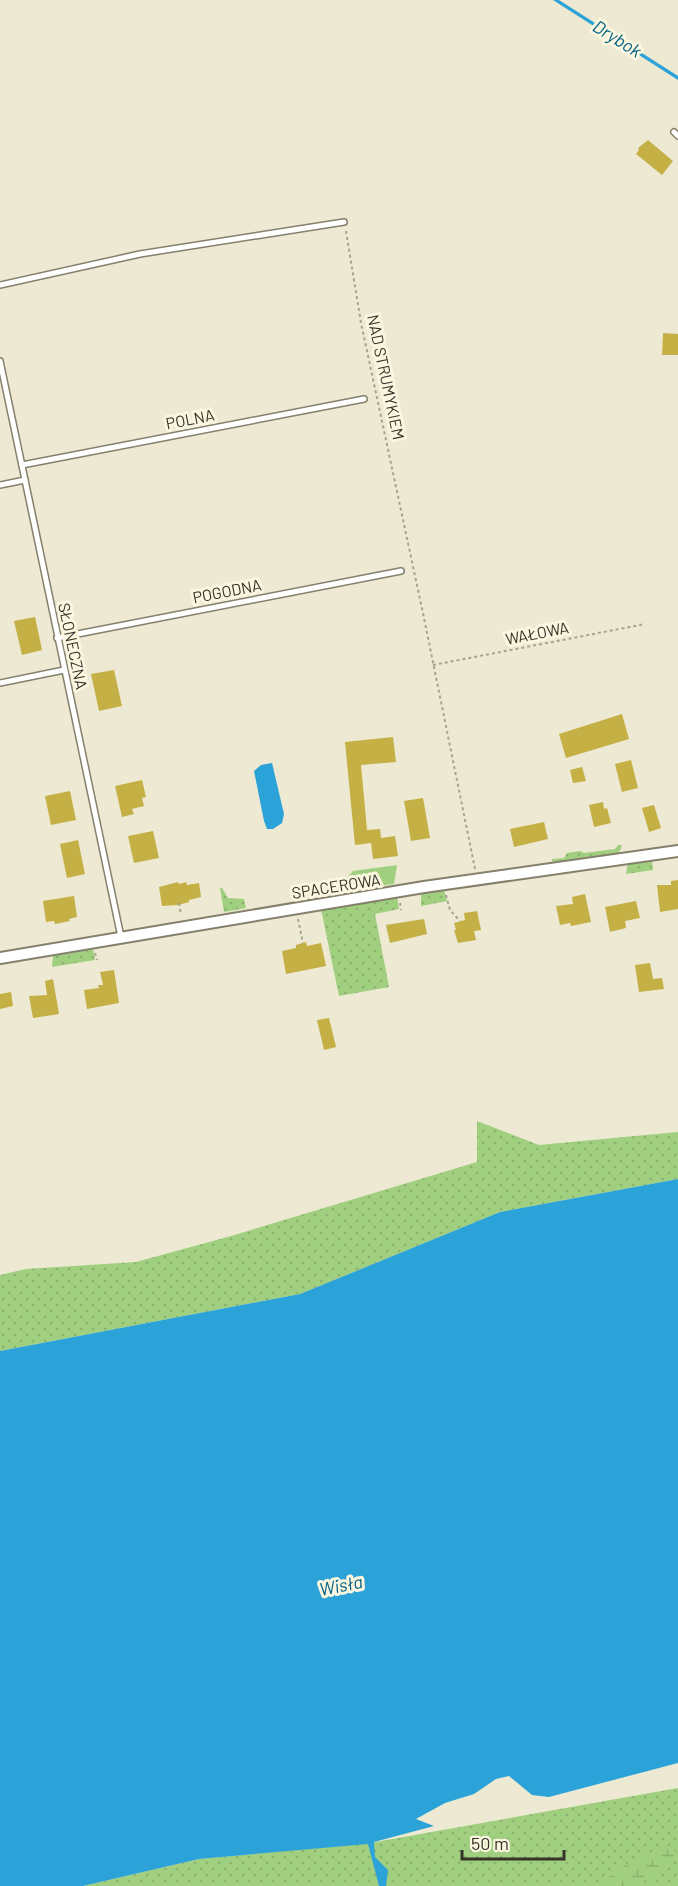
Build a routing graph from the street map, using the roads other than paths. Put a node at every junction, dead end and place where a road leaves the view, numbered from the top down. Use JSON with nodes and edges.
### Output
{"nodes":[{"id":1,"x":344,"y":222,"type":"road end"},
{"id":2,"x":0,"y":285,"type":"edge"},
{"id":3,"x":0,"y":361,"type":"edge"},
{"id":4,"x":364,"y":399,"type":"dead end"},
{"id":5,"x":22,"y":465,"type":"junction"},
{"id":6,"x":24,"y":480,"type":"junction"},
{"id":7,"x":0,"y":485,"type":"edge"},
{"id":8,"x":401,"y":571,"type":"dead end"},
{"id":9,"x":57,"y":638,"type":"junction"},
{"id":10,"x":64,"y":670,"type":"junction"},
{"id":11,"x":0,"y":683,"type":"edge"},
{"id":12,"x":678,"y":851,"type":"edge"},
{"id":13,"x":121,"y":937,"type":"junction"},
{"id":14,"x":0,"y":958,"type":"edge"}],
"edges":[{"from":1,"to":2,"type":"lane"},
{"from":3,"to":5,"type":"lane","name":"SŁONECZNA"},
{"from":4,"to":5,"type":"lane","name":"POLNA"},
{"from":5,"to":6,"type":"lane","name":"SŁONECZNA"},
{"from":6,"to":7,"type":"lane"},
{"from":6,"to":9,"type":"lane","name":"SŁONECZNA"},
{"from":8,"to":9,"type":"lane","name":"POGODNA"},
{"from":9,"to":10,"type":"lane","name":"SŁONECZNA"},
{"from":10,"to":11,"type":"lane"},
{"from":10,"to":13,"type":"lane","name":"SŁONECZNA"},
{"from":12,"to":13,"type":"street","name":"SPACEROWA"},
{"from":13,"to":14,"type":"street","name":"SPACEROWA"}]}
